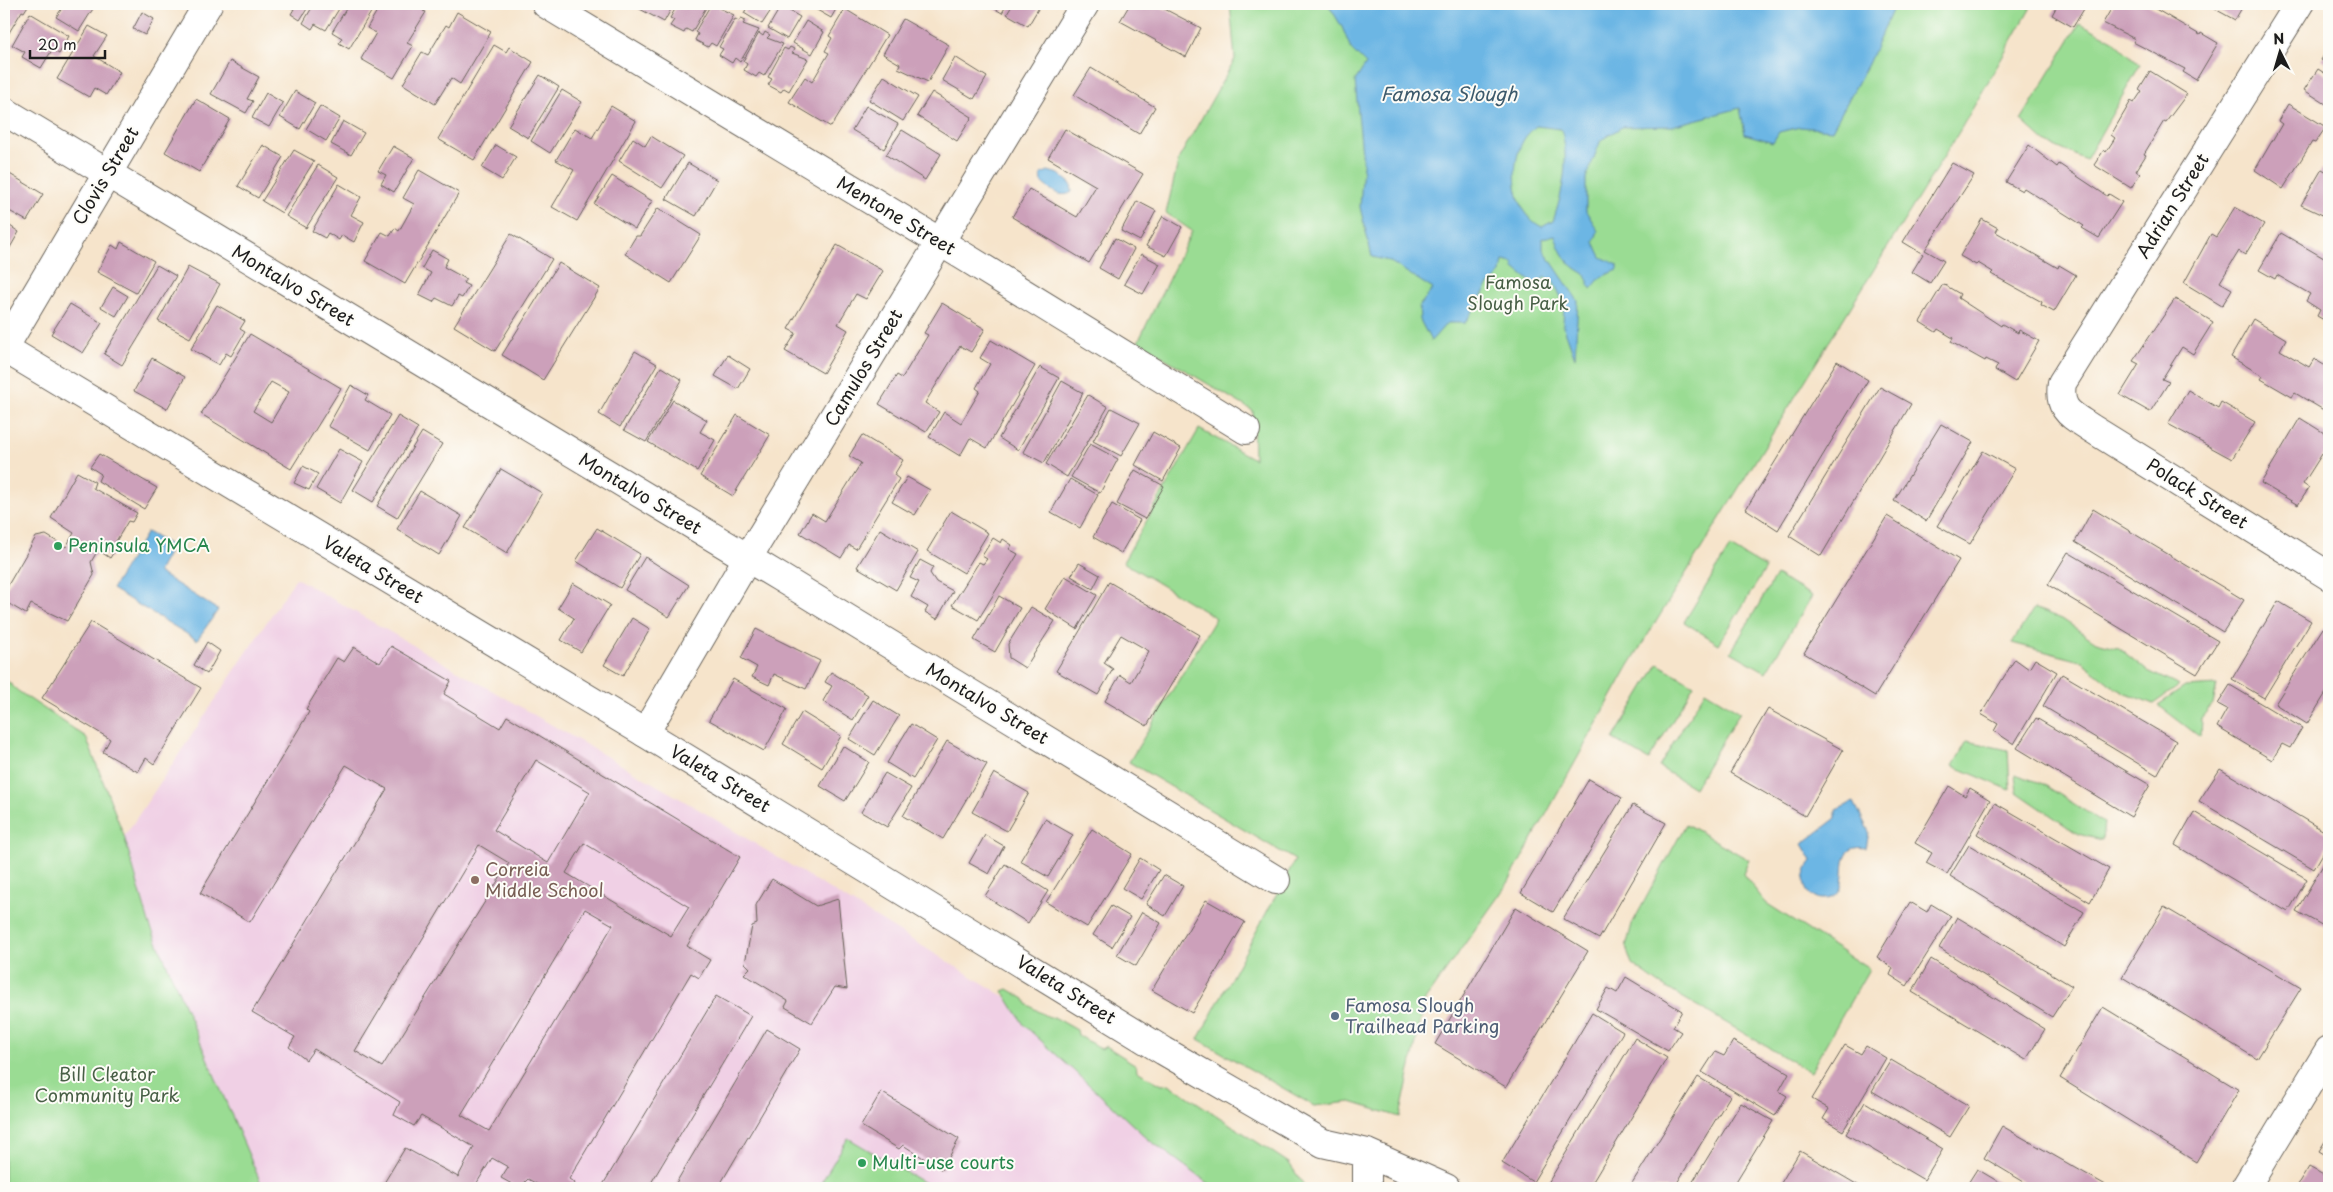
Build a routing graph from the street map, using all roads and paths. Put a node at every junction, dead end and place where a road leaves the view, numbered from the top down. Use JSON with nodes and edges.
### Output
{"nodes":[{"id":1,"x":208,"y":4,"type":"edge"},
{"id":2,"x":546,"y":4,"type":"edge"},
{"id":3,"x":1085,"y":4,"type":"edge"},
{"id":4,"x":2299,"y":4,"type":"edge"},
{"id":5,"x":4,"y":111,"type":"edge"},
{"id":6,"x":107,"y":174,"type":"junction"},
{"id":7,"x":940,"y":242,"type":"junction"},
{"id":8,"x":4,"y":348,"type":"edge"},
{"id":9,"x":2066,"y":410,"type":"joint"},
{"id":10,"x":1246,"y":430,"type":"dead end"},
{"id":11,"x":747,"y":559,"type":"junction"},
{"id":12,"x":2329,"y":576,"type":"edge"},
{"id":13,"x":645,"y":733,"type":"junction"},
{"id":14,"x":1276,"y":880,"type":"dead end"},
{"id":15,"x":2329,"y":1050,"type":"edge"},
{"id":16,"x":1367,"y":1153,"type":"junction"},
{"id":17,"x":1367,"y":1188,"type":"edge"},
{"id":18,"x":1446,"y":1188,"type":"edge"},
{"id":19,"x":2245,"y":1188,"type":"edge"}],
"edges":[{"from":1,"to":6,"type":"street","name":"Clovis Street"},
{"from":2,"to":7,"type":"street","name":"Mentone Street"},
{"from":3,"to":7,"type":"street","name":"Camulos Street"},
{"from":4,"to":9,"type":"street","name":"Adrian Street"},
{"from":5,"to":6,"type":"street","name":"Montalvo Street"},
{"from":6,"to":8,"type":"street","name":"Clovis Street"},
{"from":6,"to":11,"type":"street","name":"Montalvo Street"},
{"from":7,"to":10,"type":"street","name":"Mentone Street"},
{"from":7,"to":11,"type":"street","name":"Camulos Street"},
{"from":8,"to":13,"type":"street","name":"Valeta Street"},
{"from":9,"to":12,"type":"street","name":"Polack Street"},
{"from":11,"to":13,"type":"street","name":"Camulos Street"},
{"from":11,"to":14,"type":"street","name":"Montalvo Street"},
{"from":13,"to":16,"type":"street","name":"Valeta Street"},
{"from":15,"to":19,"type":"street"},
{"from":16,"to":17,"type":"street"},
{"from":16,"to":18,"type":"street","name":"Valeta Street"}]}
